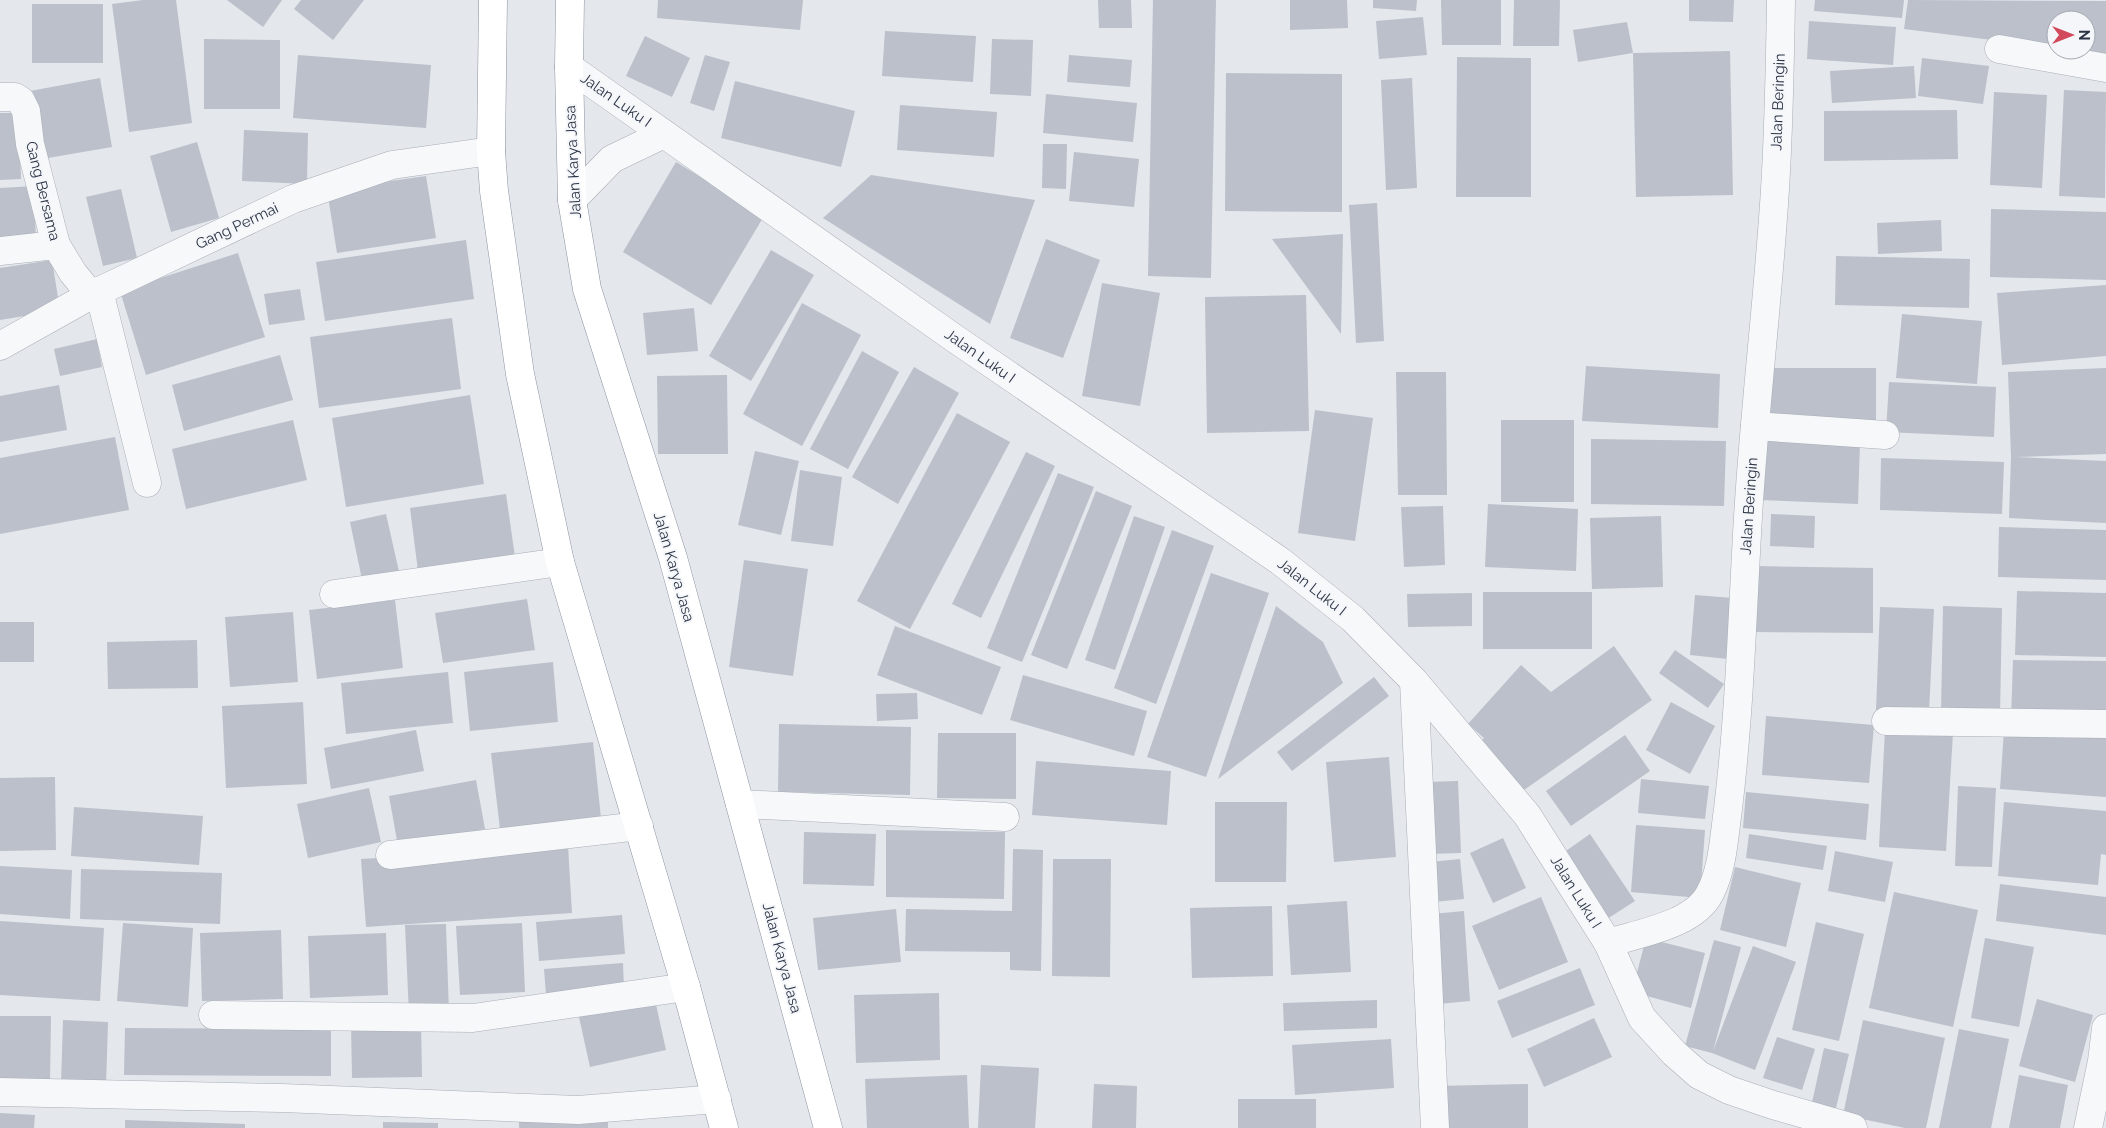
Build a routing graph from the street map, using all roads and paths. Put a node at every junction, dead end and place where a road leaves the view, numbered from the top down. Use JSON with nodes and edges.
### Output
{"nodes":[{"id":1,"x":493,"y":0,"type":"edge"},
{"id":2,"x":570,"y":0,"type":"edge"},
{"id":3,"x":1782,"y":0,"type":"edge"},
{"id":4,"x":1999,"y":49,"type":"dead end"},
{"id":5,"x":569,"y":67,"type":"junction"},
{"id":6,"x":2106,"y":68,"type":"edge"},
{"id":7,"x":0,"y":96,"type":"edge"},
{"id":8,"x":664,"y":134,"type":"junction"},
{"id":9,"x":491,"y":151,"type":"junction"},
{"id":10,"x":572,"y":200,"type":"junction"},
{"id":11,"x":56,"y":245,"type":"junction"},
{"id":12,"x":0,"y":251,"type":"edge"},
{"id":13,"x":95,"y":293,"type":"junction"},
{"id":14,"x":0,"y":346,"type":"edge"},
{"id":15,"x":1755,"y":426,"type":"junction"},
{"id":16,"x":1885,"y":435,"type":"dead end"},
{"id":17,"x":147,"y":483,"type":"dead end"},
{"id":18,"x":560,"y":562,"type":"junction"},
{"id":19,"x":334,"y":594,"type":"dead end"},
{"id":20,"x":1414,"y":681,"type":"junction"},
{"id":21,"x":1886,"y":721,"type":"dead end"},
{"id":22,"x":2106,"y":724,"type":"edge"},
{"id":23,"x":740,"y":804,"type":"junction"},
{"id":24,"x":1005,"y":817,"type":"dead end"},
{"id":25,"x":639,"y":826,"type":"junction"},
{"id":26,"x":390,"y":856,"type":"dead end"},
{"id":27,"x":1608,"y":943,"type":"junction"},
{"id":28,"x":686,"y":987,"type":"junction"},
{"id":29,"x":213,"y":1014,"type":"dead end"},
{"id":30,"x":2106,"y":1028,"type":"edge"},
{"id":31,"x":0,"y":1092,"type":"edge"},
{"id":32,"x":717,"y":1099,"type":"junction"},
{"id":33,"x":724,"y":1128,"type":"edge"},
{"id":34,"x":828,"y":1128,"type":"edge"},
{"id":35,"x":1435,"y":1128,"type":"edge"},
{"id":36,"x":1853,"y":1128,"type":"edge"},
{"id":37,"x":2088,"y":1128,"type":"edge"}],
"edges":[{"from":1,"to":9,"type":"highway"},
{"from":2,"to":5,"type":"highway","name":"Jalan Karya Jasa"},
{"from":3,"to":15,"type":"street","name":"Jalan Beringin"},
{"from":4,"to":6,"type":"street"},
{"from":5,"to":8,"type":"street","name":"Jalan Luku I"},
{"from":5,"to":10,"type":"highway","name":"Jalan Karya Jasa"},
{"from":7,"to":11,"type":"street","name":"Gang Bersama"},
{"from":8,"to":10,"type":"street","name":"Jalan Luku I"},
{"from":8,"to":20,"type":"street","name":"Jalan Luku I"},
{"from":9,"to":13,"type":"street","name":"Gang Permai"},
{"from":9,"to":18,"type":"highway"},
{"from":10,"to":23,"type":"highway","name":"Jalan Karya Jasa"},
{"from":11,"to":12,"type":"street"},
{"from":11,"to":13,"type":"street","name":"Gang Bersama"},
{"from":13,"to":14,"type":"street","name":"Gang Permai"},
{"from":13,"to":17,"type":"street"},
{"from":15,"to":16,"type":"street"},
{"from":15,"to":27,"type":"street","name":"Jalan Beringin"},
{"from":18,"to":19,"type":"street"},
{"from":18,"to":25,"type":"highway"},
{"from":20,"to":27,"type":"street","name":"Jalan Luku I"},
{"from":20,"to":35,"type":"street"},
{"from":21,"to":22,"type":"street"},
{"from":23,"to":24,"type":"street"},
{"from":23,"to":34,"type":"highway","name":"Jalan Karya Jasa"},
{"from":25,"to":26,"type":"street"},
{"from":25,"to":28,"type":"highway"},
{"from":27,"to":36,"type":"street","name":"Jalan Luku I"},
{"from":28,"to":29,"type":"street"},
{"from":28,"to":32,"type":"highway"},
{"from":30,"to":37,"type":"street"},
{"from":31,"to":32,"type":"street"},
{"from":32,"to":33,"type":"highway"}]}
